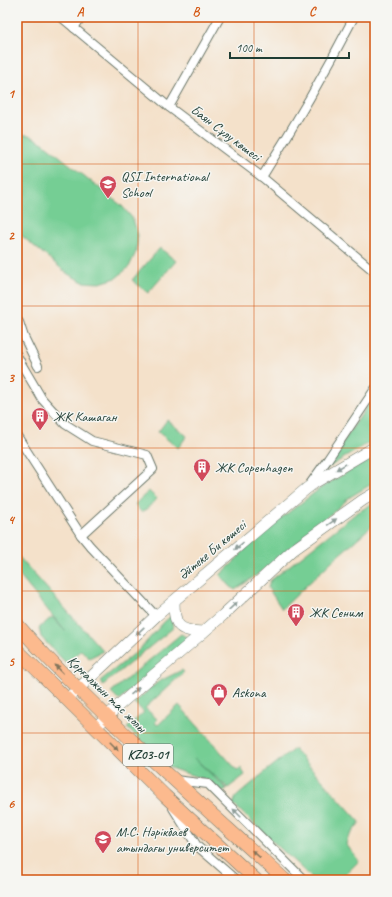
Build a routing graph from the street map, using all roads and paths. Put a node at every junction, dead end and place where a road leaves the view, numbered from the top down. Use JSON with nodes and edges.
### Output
{"nodes":[{"id":1,"x":61,"y":17,"type":"edge"},
{"id":2,"x":81,"y":17,"type":"edge"},
{"id":3,"x":220,"y":17,"type":"edge"},
{"id":4,"x":354,"y":17,"type":"edge"},
{"id":5,"x":74,"y":28,"type":"junction"},
{"id":6,"x":169,"y":107,"type":"junction"},
{"id":7,"x":262,"y":177,"type":"junction"},
{"id":8,"x":375,"y":272,"type":"edge"},
{"id":9,"x":19,"y":322,"type":"dead end"},
{"id":10,"x":17,"y":355,"type":"edge"},
{"id":11,"x":38,"y":366,"type":"dead end"},
{"id":12,"x":375,"y":389,"type":"edge"},
{"id":13,"x":17,"y":436,"type":"edge"},
{"id":14,"x":375,"y":447,"type":"edge"},
{"id":15,"x":306,"y":489,"type":"junction"},
{"id":16,"x":375,"y":493,"type":"edge"},
{"id":17,"x":82,"y":535,"type":"junction"},
{"id":18,"x":174,"y":601,"type":"junction"},
{"id":19,"x":156,"y":616,"type":"junction"},
{"id":20,"x":17,"y":624,"type":"edge"},
{"id":21,"x":203,"y":632,"type":"junction"},
{"id":22,"x":17,"y":650,"type":"edge"},
{"id":23,"x":79,"y":689,"type":"junction"},
{"id":24,"x":66,"y":699,"type":"junction"},
{"id":25,"x":107,"y":717,"type":"junction"},
{"id":26,"x":96,"y":727,"type":"junction"},
{"id":27,"x":175,"y":780,"type":"junction"},
{"id":28,"x":165,"y":796,"type":"junction"},
{"id":29,"x":236,"y":880,"type":"edge"},
{"id":30,"x":256,"y":880,"type":"edge"},
{"id":31,"x":285,"y":880,"type":"edge"},
{"id":32,"x":304,"y":880,"type":"edge"}],
"edges":[{"from":1,"to":5,"type":"street","name":"Баян Сұлу көшесі"},
{"from":2,"to":5,"type":"street"},
{"from":3,"to":6,"type":"street"},
{"from":4,"to":7,"type":"street"},
{"from":5,"to":6,"type":"street","name":"Баян Сұлу көшесі"},
{"from":6,"to":7,"type":"street","name":"Баян Сұлу көшесі"},
{"from":7,"to":8,"type":"street","name":"Баян Сұлу көшесі"},
{"from":9,"to":11,"type":"street"},
{"from":10,"to":17,"type":"street"},
{"from":12,"to":15,"type":"street"},
{"from":13,"to":17,"type":"street"},
{"from":14,"to":15,"type":"street","name":"Әйтеке Би көшесі","one_way":true},
{"from":15,"to":18,"type":"street","name":"Әйтеке Би көшесі","one_way":true},
{"from":21,"to":16,"type":"street","one_way":true},
{"from":17,"to":19,"type":"street"},
{"from":18,"to":19,"type":"street","name":"Әйтеке Би көшесі"},
{"from":18,"to":21,"type":"street"},
{"from":19,"to":23,"type":"street","name":"Әйтеке Би көшесі","one_way":true},
{"from":23,"to":20,"type":"main road","name":"Қорғалжын тас жолы","number":"KZ03-01","one_way":true},
{"from":25,"to":21,"type":"street","one_way":true},
{"from":22,"to":24,"type":"main road","number":"KZ03-01"},
{"from":23,"to":24,"type":"street","name":"Әйтеке Би көшесі"},
{"from":23,"to":25,"type":"main road","name":"Қорғалжын тас жолы","number":"KZ03-01"},
{"from":24,"to":26,"type":"main road","number":"KZ03-01"},
{"from":25,"to":26,"type":"street"},
{"from":25,"to":27,"type":"main road","name":"Қорғалжын тас жолы","number":"KZ03-01"},
{"from":26,"to":28,"type":"main road","number":"KZ03-01","one_way":true},
{"from":31,"to":27,"type":"main road","name":"Қорғалжын тас жолы","number":"KZ03-01","one_way":true},
{"from":32,"to":27,"type":"street","one_way":true},
{"from":28,"to":29,"type":"street"},
{"from":28,"to":30,"type":"main road","number":"KZ03-01"}]}
